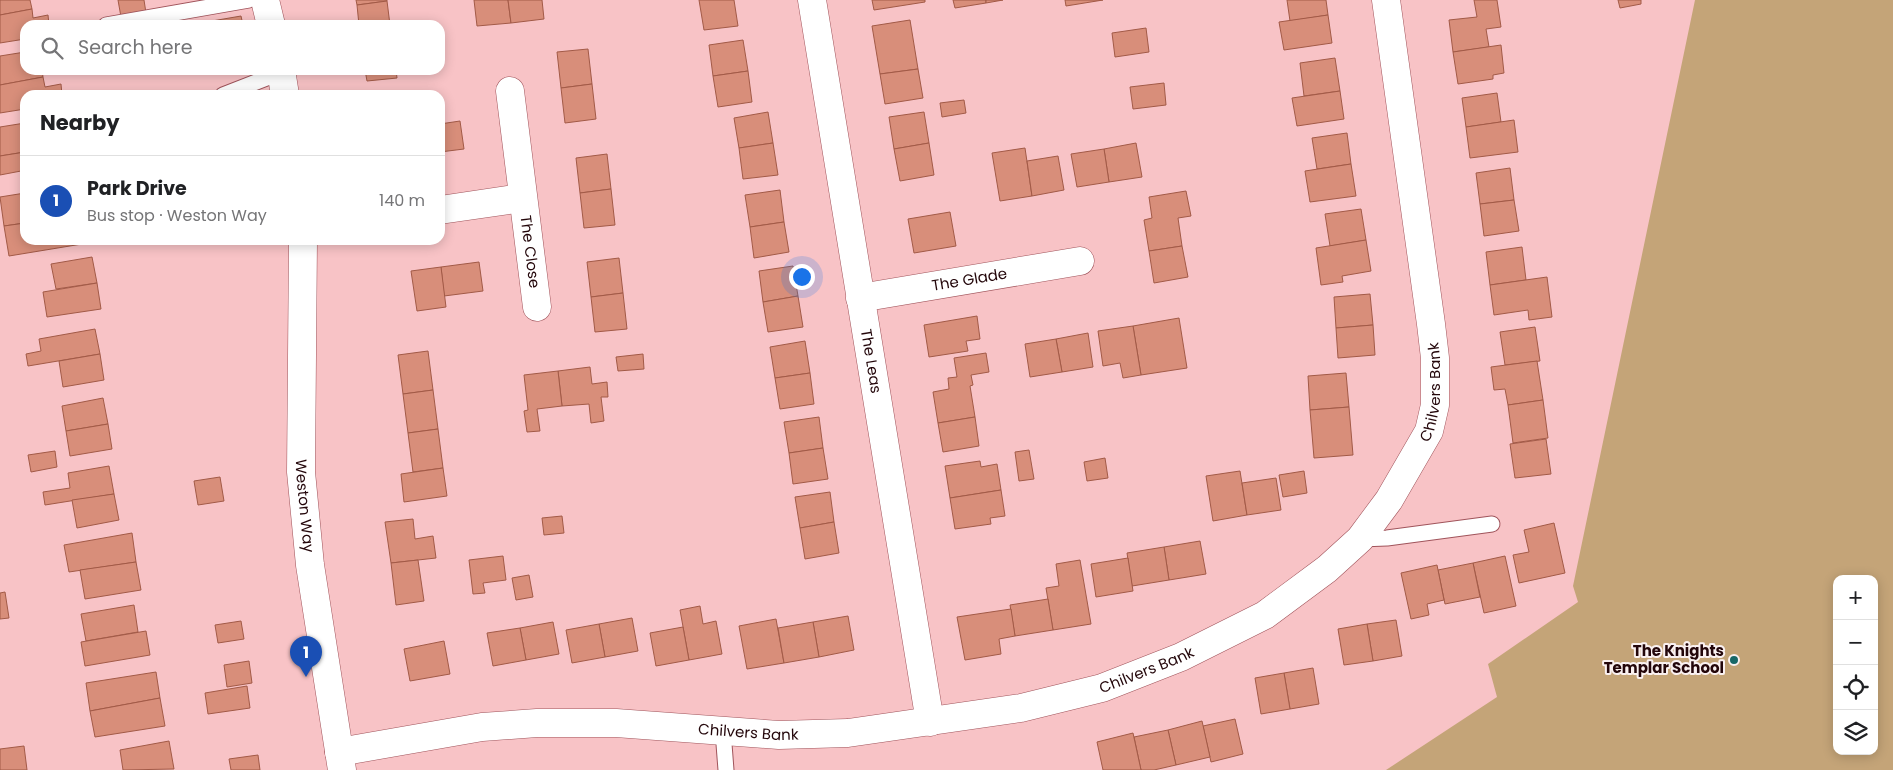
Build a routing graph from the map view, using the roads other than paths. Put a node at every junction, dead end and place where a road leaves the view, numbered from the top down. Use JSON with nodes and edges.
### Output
{"nodes":[{"id":1,"x":249,"y":0,"type":"edge"},
{"id":2,"x":265,"y":0,"type":"edge"},
{"id":3,"x":812,"y":0,"type":"edge"},
{"id":4,"x":1386,"y":0,"type":"edge"},
{"id":5,"x":135,"y":20,"type":"edge"},
{"id":6,"x":270,"y":20,"type":"edge"},
{"id":7,"x":283,"y":79,"type":"edge"},
{"id":8,"x":242,"y":90,"type":"edge"},
{"id":9,"x":510,"y":91,"type":"dead end"},
{"id":10,"x":522,"y":198,"type":"junction"},
{"id":11,"x":445,"y":209,"type":"edge"},
{"id":12,"x":303,"y":245,"type":"edge"},
{"id":13,"x":1080,"y":261,"type":"dead end"},
{"id":14,"x":860,"y":298,"type":"junction"},
{"id":15,"x":537,"y":307,"type":"dead end"},
{"id":16,"x":1492,"y":524,"type":"dead end"},
{"id":17,"x":1360,"y":539,"type":"junction"},
{"id":18,"x":930,"y":722,"type":"junction"},
{"id":19,"x":723,"y":731,"type":"junction"},
{"id":20,"x":341,"y":761,"type":"edge"},
{"id":21,"x":726,"y":770,"type":"edge"}],
"edges":[{"from":1,"to":5,"type":"lane"},
{"from":2,"to":6,"type":"street"},
{"from":3,"to":14,"type":"street","name":"The Leas"},
{"from":4,"to":17,"type":"street","name":"Chilvers Bank"},
{"from":7,"to":8,"type":"lane"},
{"from":9,"to":10,"type":"street","name":"The Close"},
{"from":10,"to":11,"type":"street","name":"The Close"},
{"from":10,"to":15,"type":"street","name":"The Close"},
{"from":12,"to":20,"type":"street","name":"Weston Way"},
{"from":13,"to":14,"type":"street","name":"The Glade"},
{"from":14,"to":18,"type":"street","name":"The Leas"},
{"from":16,"to":17,"type":"lane"},
{"from":17,"to":18,"type":"street","name":"Chilvers Bank"},
{"from":18,"to":19,"type":"street","name":"Chilvers Bank"},
{"from":19,"to":20,"type":"street","name":"Chilvers Bank"},
{"from":19,"to":21,"type":"lane"}]}
